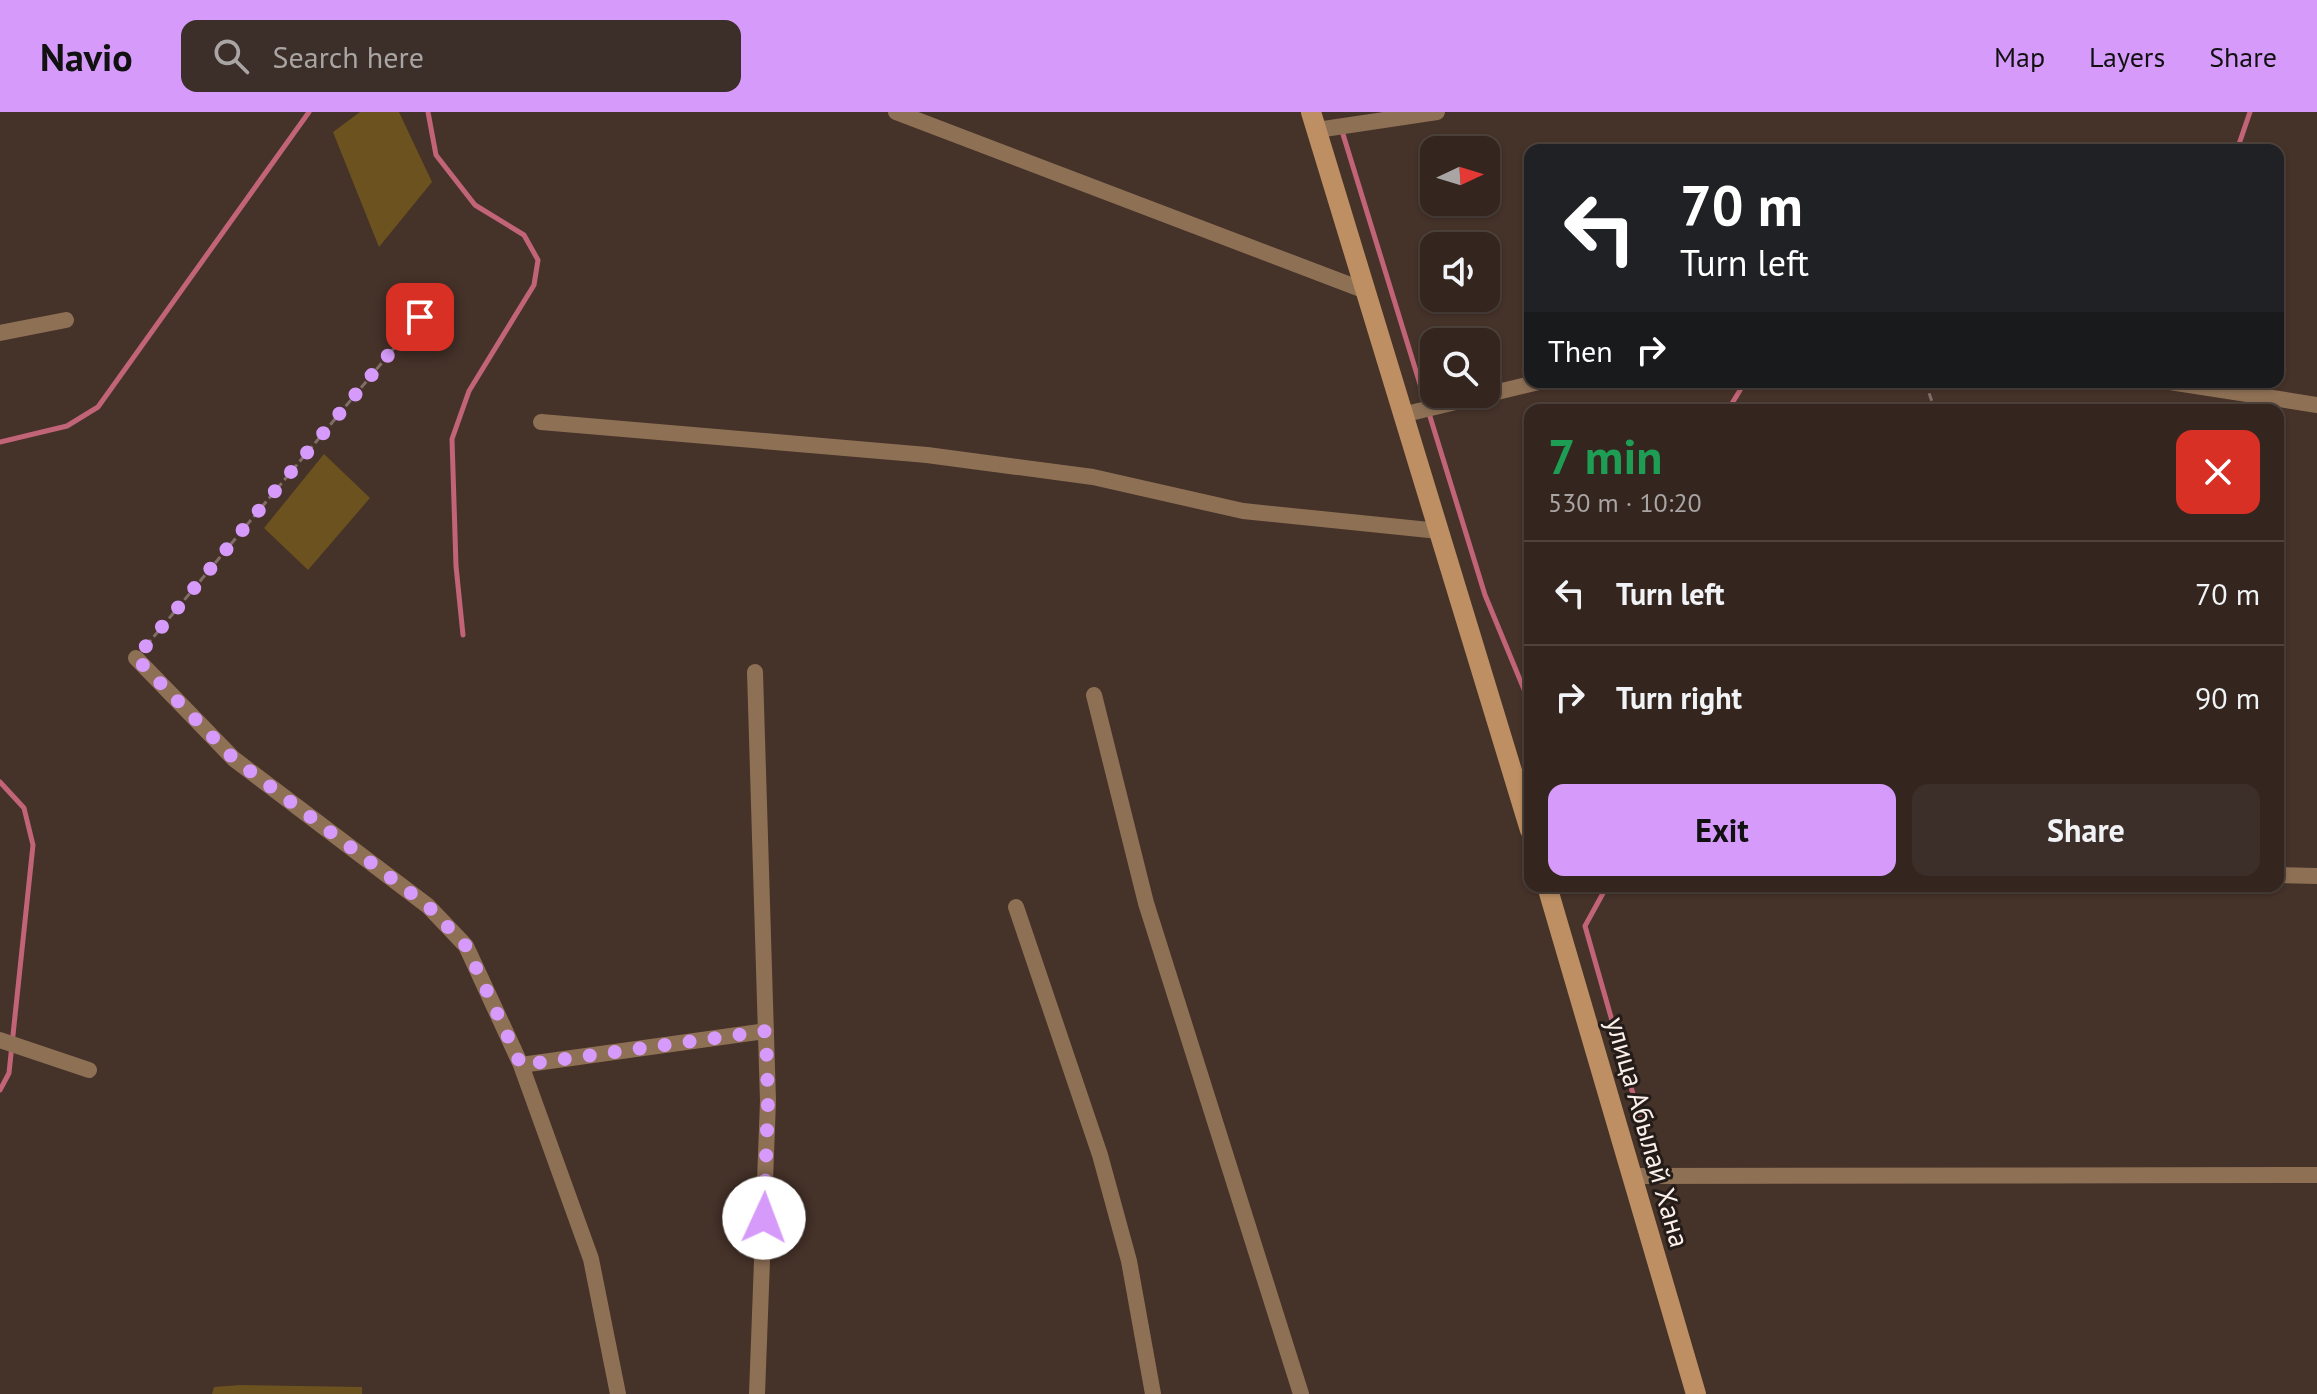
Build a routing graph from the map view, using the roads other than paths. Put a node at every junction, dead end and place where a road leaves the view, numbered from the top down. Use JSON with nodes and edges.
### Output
{"nodes":[{"id":1,"x":896,"y":112,"type":"edge"},
{"id":2,"x":1437,"y":112,"type":"edge"},
{"id":3,"x":1314,"y":121,"type":"edge"},
{"id":4,"x":1366,"y":291,"type":"junction"},
{"id":5,"x":66,"y":320,"type":"dead end"},
{"id":6,"x":0,"y":333,"type":"edge"},
{"id":7,"x":1524,"y":386,"type":"edge"},
{"id":8,"x":2208,"y":388,"type":"edge"},
{"id":9,"x":2317,"y":405,"type":"edge"},
{"id":10,"x":1406,"y":414,"type":"junction"},
{"id":11,"x":541,"y":422,"type":"dead end"},
{"id":12,"x":1439,"y":531,"type":"junction"},
{"id":13,"x":136,"y":658,"type":"road end"},
{"id":14,"x":755,"y":672,"type":"dead end"},
{"id":15,"x":1094,"y":695,"type":"dead end"},
{"id":16,"x":1524,"y":810,"type":"edge"},
{"id":17,"x":2284,"y":875,"type":"edge"},
{"id":18,"x":2317,"y":876,"type":"edge"},
{"id":19,"x":1549,"y":892,"type":"edge"},
{"id":20,"x":1016,"y":907,"type":"dead end"},
{"id":21,"x":766,"y":1031,"type":"junction"},
{"id":22,"x":0,"y":1040,"type":"edge"},
{"id":23,"x":521,"y":1065,"type":"junction"},
{"id":24,"x":89,"y":1070,"type":"dead end"},
{"id":25,"x":2317,"y":1175,"type":"edge"},
{"id":26,"x":1632,"y":1176,"type":"junction"},
{"id":27,"x":618,"y":1394,"type":"edge"},
{"id":28,"x":757,"y":1394,"type":"edge"},
{"id":29,"x":1153,"y":1394,"type":"edge"},
{"id":30,"x":1301,"y":1394,"type":"edge"},
{"id":31,"x":1696,"y":1394,"type":"edge"}],
"edges":[{"from":1,"to":4,"type":"street"},
{"from":2,"to":3,"type":"street"},
{"from":3,"to":4,"type":"main road"},
{"from":4,"to":10,"type":"main road"},
{"from":5,"to":6,"type":"street"},
{"from":7,"to":10,"type":"street"},
{"from":8,"to":9,"type":"street"},
{"from":10,"to":12,"type":"main road"},
{"from":11,"to":12,"type":"street"},
{"from":12,"to":16,"type":"main road"},
{"from":13,"to":23,"type":"street"},
{"from":14,"to":21,"type":"street"},
{"from":15,"to":30,"type":"street"},
{"from":17,"to":18,"type":"street"},
{"from":19,"to":26,"type":"main road","name":"улица Абылай Хана"},
{"from":20,"to":29,"type":"street"},
{"from":21,"to":23,"type":"street"},
{"from":21,"to":28,"type":"street"},
{"from":22,"to":24,"type":"street"},
{"from":23,"to":27,"type":"street"},
{"from":25,"to":26,"type":"street"},
{"from":26,"to":31,"type":"main road","name":"улица Абылай Хана"}]}
